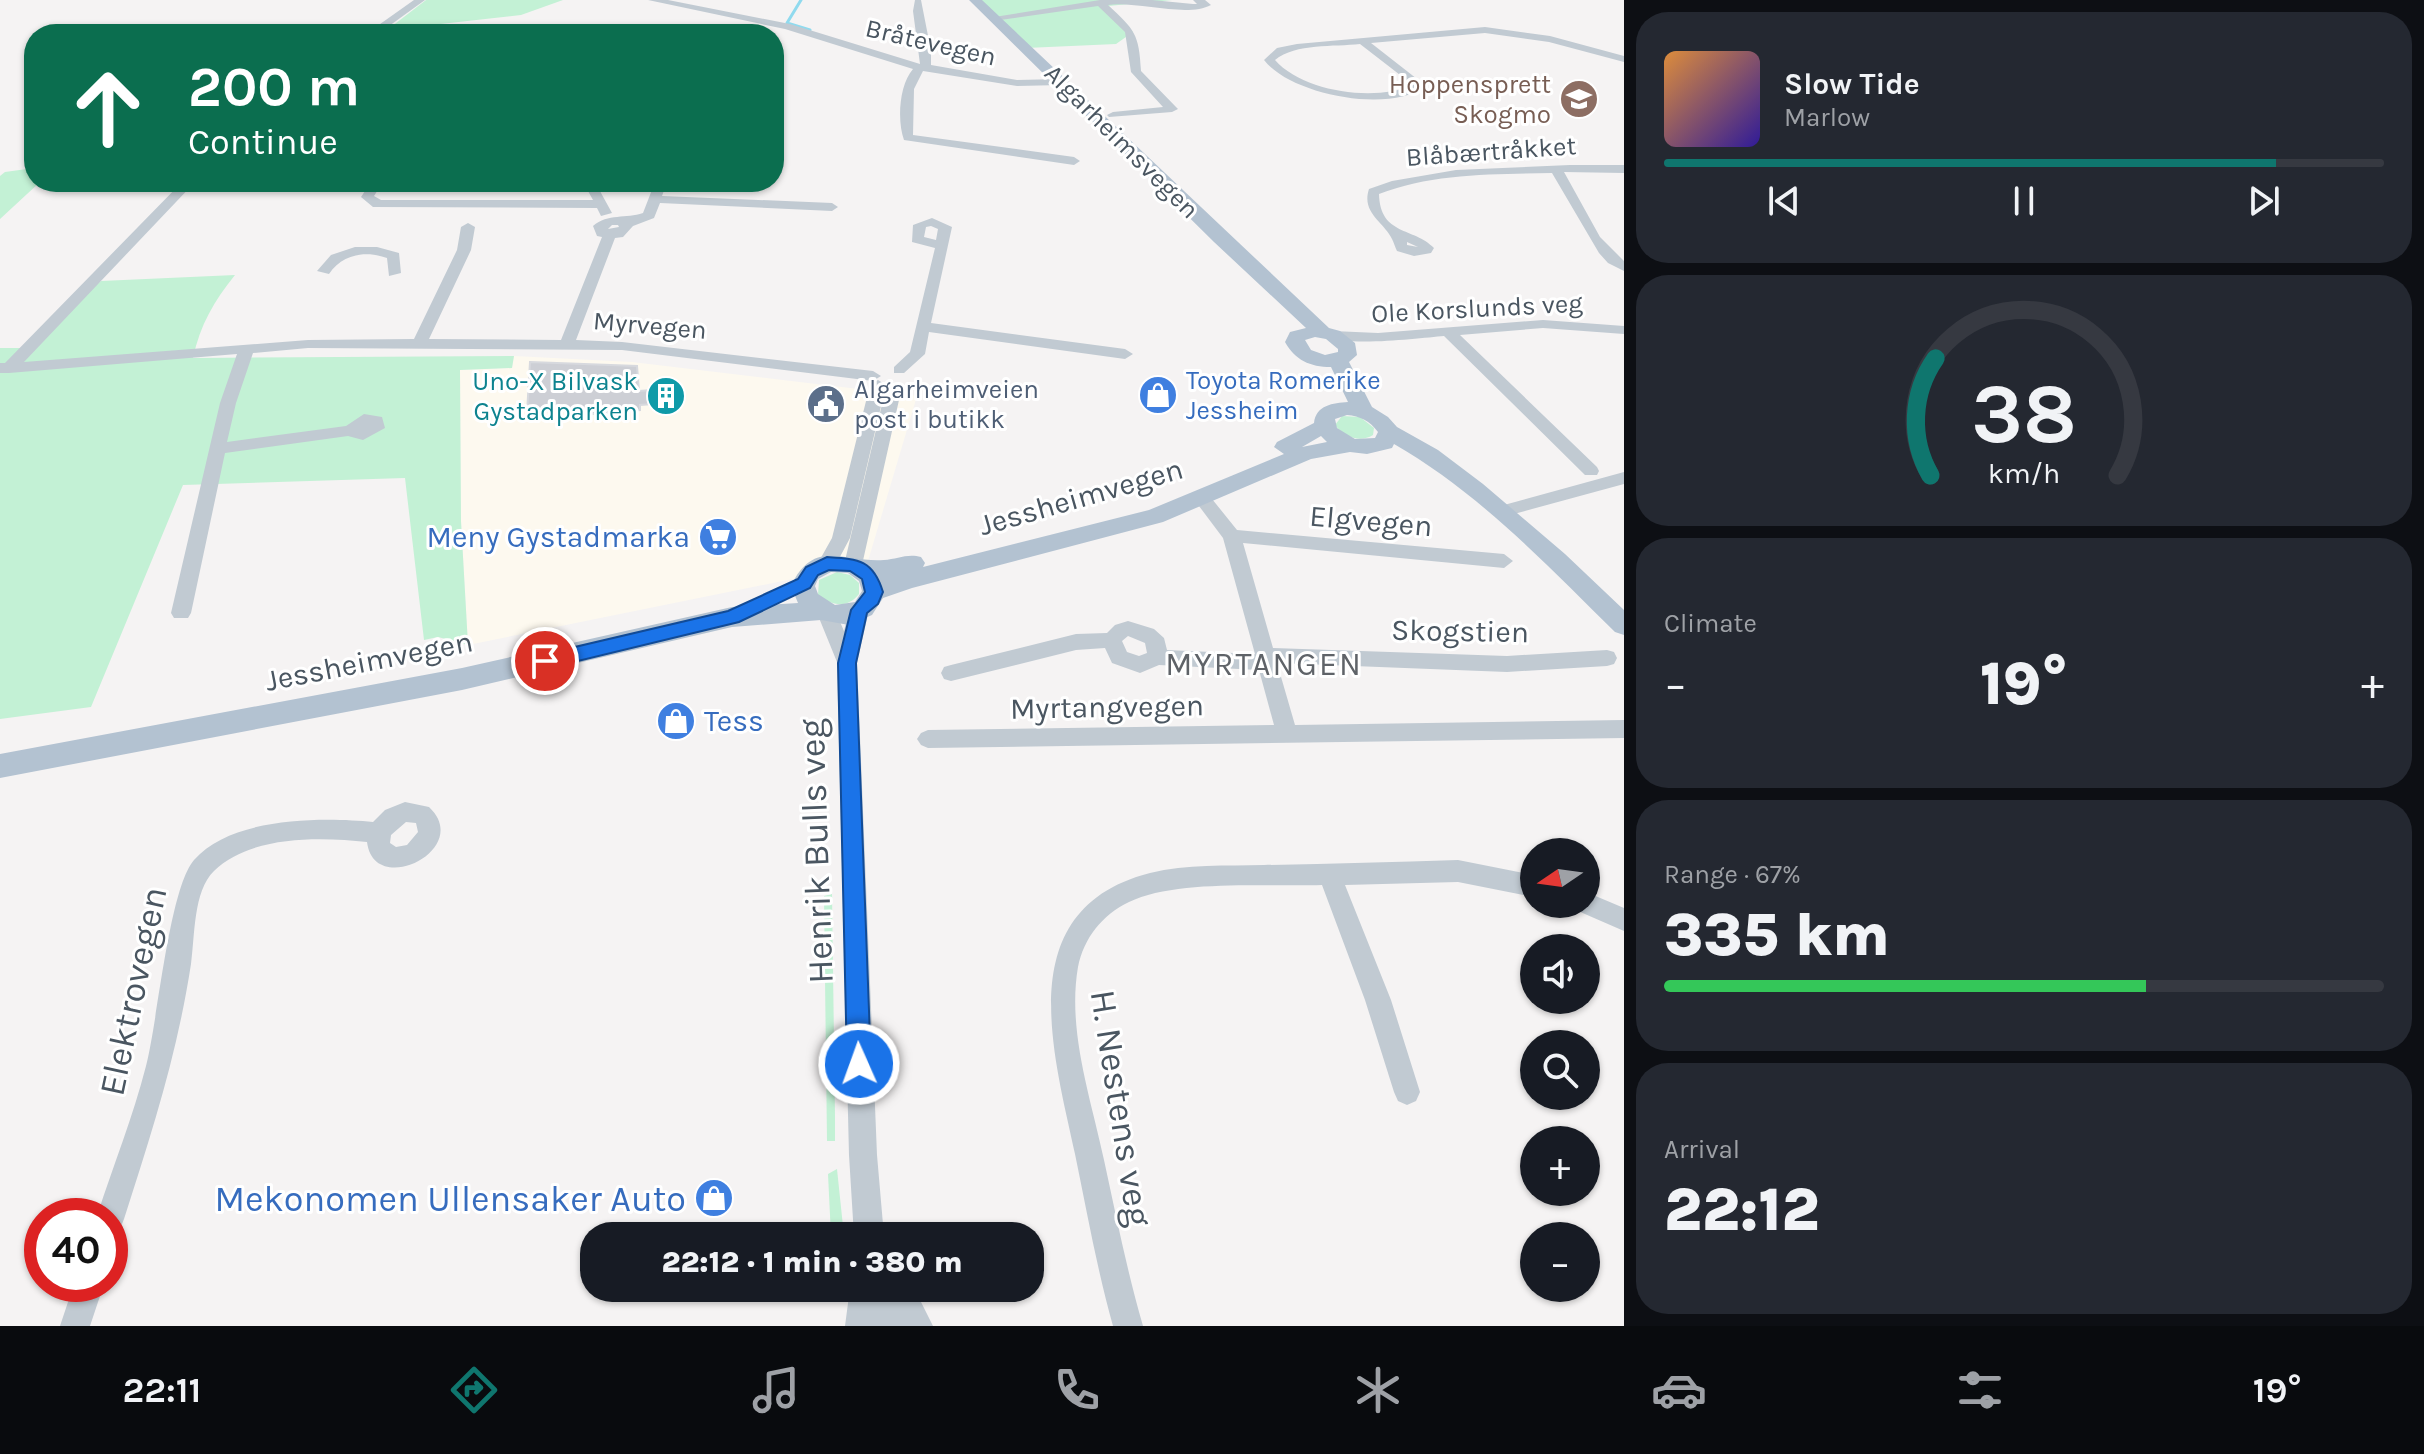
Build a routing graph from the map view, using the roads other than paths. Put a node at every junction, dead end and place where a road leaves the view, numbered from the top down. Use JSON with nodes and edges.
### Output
{"nodes":[{"id":1,"x":420,"y":0,"type":"edge"},
{"id":2,"x":653,"y":0,"type":"edge"},
{"id":3,"x":975,"y":0,"type":"edge"},
{"id":4,"x":982,"y":0,"type":"edge"},
{"id":5,"x":1161,"y":0,"type":"edge"},
{"id":6,"x":1198,"y":0,"type":"edge"},
{"id":7,"x":1146,"y":1,"type":"edge"},
{"id":8,"x":918,"y":2,"type":"dead end"},
{"id":9,"x":1100,"y":3,"type":"junction"},
{"id":10,"x":996,"y":18,"type":"junction"},
{"id":11,"x":385,"y":24,"type":"edge"},
{"id":12,"x":777,"y":24,"type":"edge"},
{"id":13,"x":784,"y":25,"type":"edge"},
{"id":14,"x":1362,"y":41,"type":"junction"},
{"id":15,"x":1623,"y":43,"type":"edge"},
{"id":16,"x":1602,"y":53,"type":"junction"},
{"id":17,"x":1624,"y":59,"type":"edge"},
{"id":18,"x":923,"y":68,"type":"junction"},
{"id":19,"x":1061,"y":82,"type":"junction"},
{"id":20,"x":1113,"y":115,"type":"dead end"},
{"id":21,"x":1074,"y":161,"type":"dead end"},
{"id":22,"x":1556,"y":169,"type":"junction"},
{"id":23,"x":1624,"y":169,"type":"edge"},
{"id":24,"x":179,"y":192,"type":"edge"},
{"id":25,"x":370,"y":192,"type":"edge"},
{"id":26,"x":594,"y":192,"type":"edge"},
{"id":27,"x":658,"y":192,"type":"edge"},
{"id":28,"x":656,"y":199,"type":"junction"},
{"id":29,"x":599,"y":204,"type":"junction"},
{"id":30,"x":832,"y":207,"type":"dead end"},
{"id":31,"x":468,"y":227,"type":"dead end"},
{"id":32,"x":610,"y":228,"type":"junction"},
{"id":33,"x":1401,"y":239,"type":"dead end"},
{"id":34,"x":942,"y":246,"type":"dead end"},
{"id":35,"x":1624,"y":267,"type":"edge"},
{"id":36,"x":324,"y":271,"type":"dead end"},
{"id":37,"x":394,"y":273,"type":"dead end"},
{"id":38,"x":925,"y":327,"type":"junction"},
{"id":39,"x":1624,"y":330,"type":"edge"},
{"id":40,"x":1320,"y":333,"type":"junction"},
{"id":41,"x":43,"y":334,"type":"junction"},
{"id":42,"x":1451,"y":335,"type":"junction"},
{"id":43,"x":1624,"y":338,"type":"edge"},
{"id":44,"x":420,"y":343,"type":"junction"},
{"id":45,"x":567,"y":344,"type":"junction"},
{"id":46,"x":247,"y":348,"type":"junction"},
{"id":47,"x":1125,"y":354,"type":"dead end"},
{"id":48,"x":1335,"y":359,"type":"junction"},
{"id":49,"x":32,"y":366,"type":"junction"},
{"id":50,"x":5,"y":368,"type":"edge"},
{"id":51,"x":898,"y":379,"type":"junction"},
{"id":52,"x":876,"y":380,"type":"junction"},
{"id":53,"x":1364,"y":411,"type":"junction"},
{"id":54,"x":1328,"y":418,"type":"junction"},
{"id":55,"x":352,"y":430,"type":"dead end"},
{"id":56,"x":1383,"y":439,"type":"junction"},
{"id":57,"x":1349,"y":445,"type":"junction"},
{"id":58,"x":218,"y":449,"type":"junction"},
{"id":59,"x":1591,"y":471,"type":"dead end"},
{"id":60,"x":1624,"y":478,"type":"edge"},
{"id":61,"x":1202,"y":498,"type":"junction"},
{"id":62,"x":1499,"y":512,"type":"junction"},
{"id":63,"x":1523,"y":533,"type":"junction"},
{"id":64,"x":1232,"y":536,"type":"junction"},
{"id":65,"x":1504,"y":561,"type":"dead end"},
{"id":66,"x":827,"y":563,"type":"junction"},
{"id":67,"x":858,"y":567,"type":"junction"},
{"id":68,"x":804,"y":583,"type":"junction"},
{"id":69,"x":867,"y":601,"type":"junction"},
{"id":70,"x":824,"y":612,"type":"junction"},
{"id":71,"x":181,"y":613,"type":"dead end"},
{"id":72,"x":732,"y":617,"type":"junction"},
{"id":73,"x":1624,"y":625,"type":"edge"},
{"id":74,"x":1624,"y":638,"type":"edge"},
{"id":75,"x":1112,"y":640,"type":"junction"},
{"id":76,"x":1157,"y":657,"type":"junction"},
{"id":77,"x":1265,"y":658,"type":"junction"},
{"id":78,"x":1607,"y":658,"type":"dead end"},
{"id":79,"x":847,"y":663,"type":"junction"},
{"id":80,"x":951,"y":673,"type":"dead end"},
{"id":81,"x":1624,"y":729,"type":"edge"},
{"id":82,"x":1287,"y":735,"type":"junction"},
{"id":83,"x":928,"y":739,"type":"dead end"},
{"id":84,"x":5,"y":763,"type":"edge"},
{"id":85,"x":379,"y":833,"type":"dead end"},
{"id":86,"x":1330,"y":875,"type":"junction"},
{"id":87,"x":1520,"y":883,"type":"edge"},
{"id":88,"x":1600,"y":909,"type":"edge"},
{"id":89,"x":1624,"y":920,"type":"edge"},
{"id":90,"x":1407,"y":1092,"type":"dead end"},
{"id":91,"x":117,"y":1198,"type":"edge"},
{"id":92,"x":870,"y":1222,"type":"edge"},
{"id":93,"x":83,"y":1302,"type":"edge"},
{"id":94,"x":864,"y":1302,"type":"edge"},
{"id":95,"x":905,"y":1302,"type":"edge"},
{"id":96,"x":915,"y":1324,"type":"edge"},
{"id":97,"x":75,"y":1326,"type":"edge"},
{"id":98,"x":861,"y":1326,"type":"edge"},
{"id":99,"x":1128,"y":1326,"type":"edge"}],
"edges":[{"from":1,"to":11,"type":"street"},
{"from":2,"to":12,"type":"street","name":"Bråtevegen"},
{"from":3,"to":10,"type":"main road","name":"Algarheimsvegen"},
{"from":4,"to":10,"type":"main road","name":"Algarheimsvegen"},
{"from":5,"to":7,"type":"street"},
{"from":6,"to":7,"type":"street"},
{"from":7,"to":9,"type":"street"},
{"from":8,"to":18,"type":"street"},
{"from":9,"to":10,"type":"street"},
{"from":9,"to":20,"type":"street"},
{"from":10,"to":19,"type":"main road","name":"Algarheimsvegen"},
{"from":13,"to":18,"type":"street","name":"Bråtevegen"},
{"from":14,"to":14,"type":"street"},
{"from":14,"to":16,"type":"street"},
{"from":15,"to":16,"type":"street"},
{"from":16,"to":17,"type":"street"},
{"from":18,"to":19,"type":"street","name":"Bråtevegen"},
{"from":18,"to":21,"type":"street"},
{"from":19,"to":40,"type":"main road","name":"Algarheimsvegen"},
{"from":22,"to":23,"type":"street","name":"Blåbærtråkket"},
{"from":22,"to":33,"type":"street","name":"Blåbærtråkket"},
{"from":22,"to":35,"type":"street"},
{"from":24,"to":41,"type":"street","name":"Myrvegen"},
{"from":25,"to":29,"type":"street"},
{"from":26,"to":29,"type":"street"},
{"from":27,"to":28,"type":"street"},
{"from":28,"to":30,"type":"street"},
{"from":28,"to":32,"type":"street"},
{"from":29,"to":32,"type":"street"},
{"from":31,"to":44,"type":"street"},
{"from":32,"to":45,"type":"street"},
{"from":34,"to":38,"type":"street"},
{"from":36,"to":37,"type":"street"},
{"from":38,"to":47,"type":"street"},
{"from":38,"to":51,"type":"street"},
{"from":39,"to":42,"type":"street","name":"Ole Korslunds veg"},
{"from":40,"to":42,"type":"street","name":"Ole Korslunds veg"},
{"from":40,"to":48,"type":"main road","name":"Algarheimsvegen"},
{"from":40,"to":48,"type":"main road"},
{"from":41,"to":49,"type":"street","name":"Myrvegen"},
{"from":41,"to":50,"type":"street","name":"Myrvegen"},
{"from":42,"to":43,"type":"street","name":"Ole Korslunds veg"},
{"from":42,"to":48,"type":"street","name":"Ole Korslunds veg"},
{"from":42,"to":59,"type":"street"},
{"from":44,"to":45,"type":"street","name":"Myrvegen"},
{"from":44,"to":46,"type":"street","name":"Myrvegen"},
{"from":45,"to":52,"type":"street","name":"Myrvegen"},
{"from":46,"to":49,"type":"street","name":"Myrvegen"},
{"from":46,"to":58,"type":"street"},
{"from":48,"to":53,"type":"main road"},
{"from":48,"to":54,"type":"main road"},
{"from":49,"to":50,"type":"street","name":"Myrvegen"},
{"from":51,"to":52,"type":"street","name":"Myrvegen"},
{"from":51,"to":67,"type":"street"},
{"from":52,"to":66,"type":"street"},
{"from":53,"to":54,"type":"main road"},
{"from":53,"to":56,"type":"main road"},
{"from":54,"to":57,"type":"main road"},
{"from":54,"to":67,"type":"main road","name":"Jessheimvegen"},
{"from":55,"to":58,"type":"street"},
{"from":56,"to":57,"type":"main road","name":"Jessheimvegen"},
{"from":56,"to":62,"type":"main road"},
{"from":57,"to":61,"type":"main road","name":"Jessheimvegen"},
{"from":58,"to":71,"type":"street"},
{"from":60,"to":62,"type":"street"},
{"from":61,"to":64,"type":"street"},
{"from":61,"to":69,"type":"main road","name":"Jessheimvegen"},
{"from":62,"to":63,"type":"main road"},
{"from":63,"to":73,"type":"main road"},
{"from":63,"to":74,"type":"main road"},
{"from":64,"to":65,"type":"street","name":"Elgvegen"},
{"from":64,"to":77,"type":"street"},
{"from":66,"to":67,"type":"main road"},
{"from":66,"to":68,"type":"main road"},
{"from":67,"to":69,"type":"main road"},
{"from":68,"to":70,"type":"main road"},
{"from":68,"to":72,"type":"main road","name":"Jessheimvegen"},
{"from":69,"to":70,"type":"main road"},
{"from":69,"to":79,"type":"street","name":"Henrik Bulls veg"},
{"from":70,"to":72,"type":"main road","name":"Jessheimvegen"},
{"from":70,"to":79,"type":"street","name":"Henrik Bulls veg"},
{"from":72,"to":84,"type":"main road","name":"Jessheimvegen"},
{"from":75,"to":76,"type":"street"},
{"from":75,"to":76,"type":"street"},
{"from":75,"to":80,"type":"street"},
{"from":76,"to":77,"type":"street","name":"Skogstien"},
{"from":77,"to":78,"type":"street","name":"Skogstien"},
{"from":77,"to":82,"type":"street"},
{"from":79,"to":92,"type":"street","name":"Henrik Bulls veg"},
{"from":81,"to":82,"type":"street","name":"Myrtangvegen"},
{"from":82,"to":83,"type":"street","name":"Myrtangvegen"},
{"from":85,"to":91,"type":"street","name":"Elektrovegen"},
{"from":86,"to":87,"type":"street","name":"H. Nestens veg"},
{"from":86,"to":90,"type":"street"},
{"from":86,"to":99,"type":"street","name":"H. Nestens veg"},
{"from":88,"to":89,"type":"street"},
{"from":93,"to":97,"type":"street"},
{"from":94,"to":98,"type":"street"},
{"from":95,"to":96,"type":"street"},
{"from":96,"to":98,"type":"street"}]}
